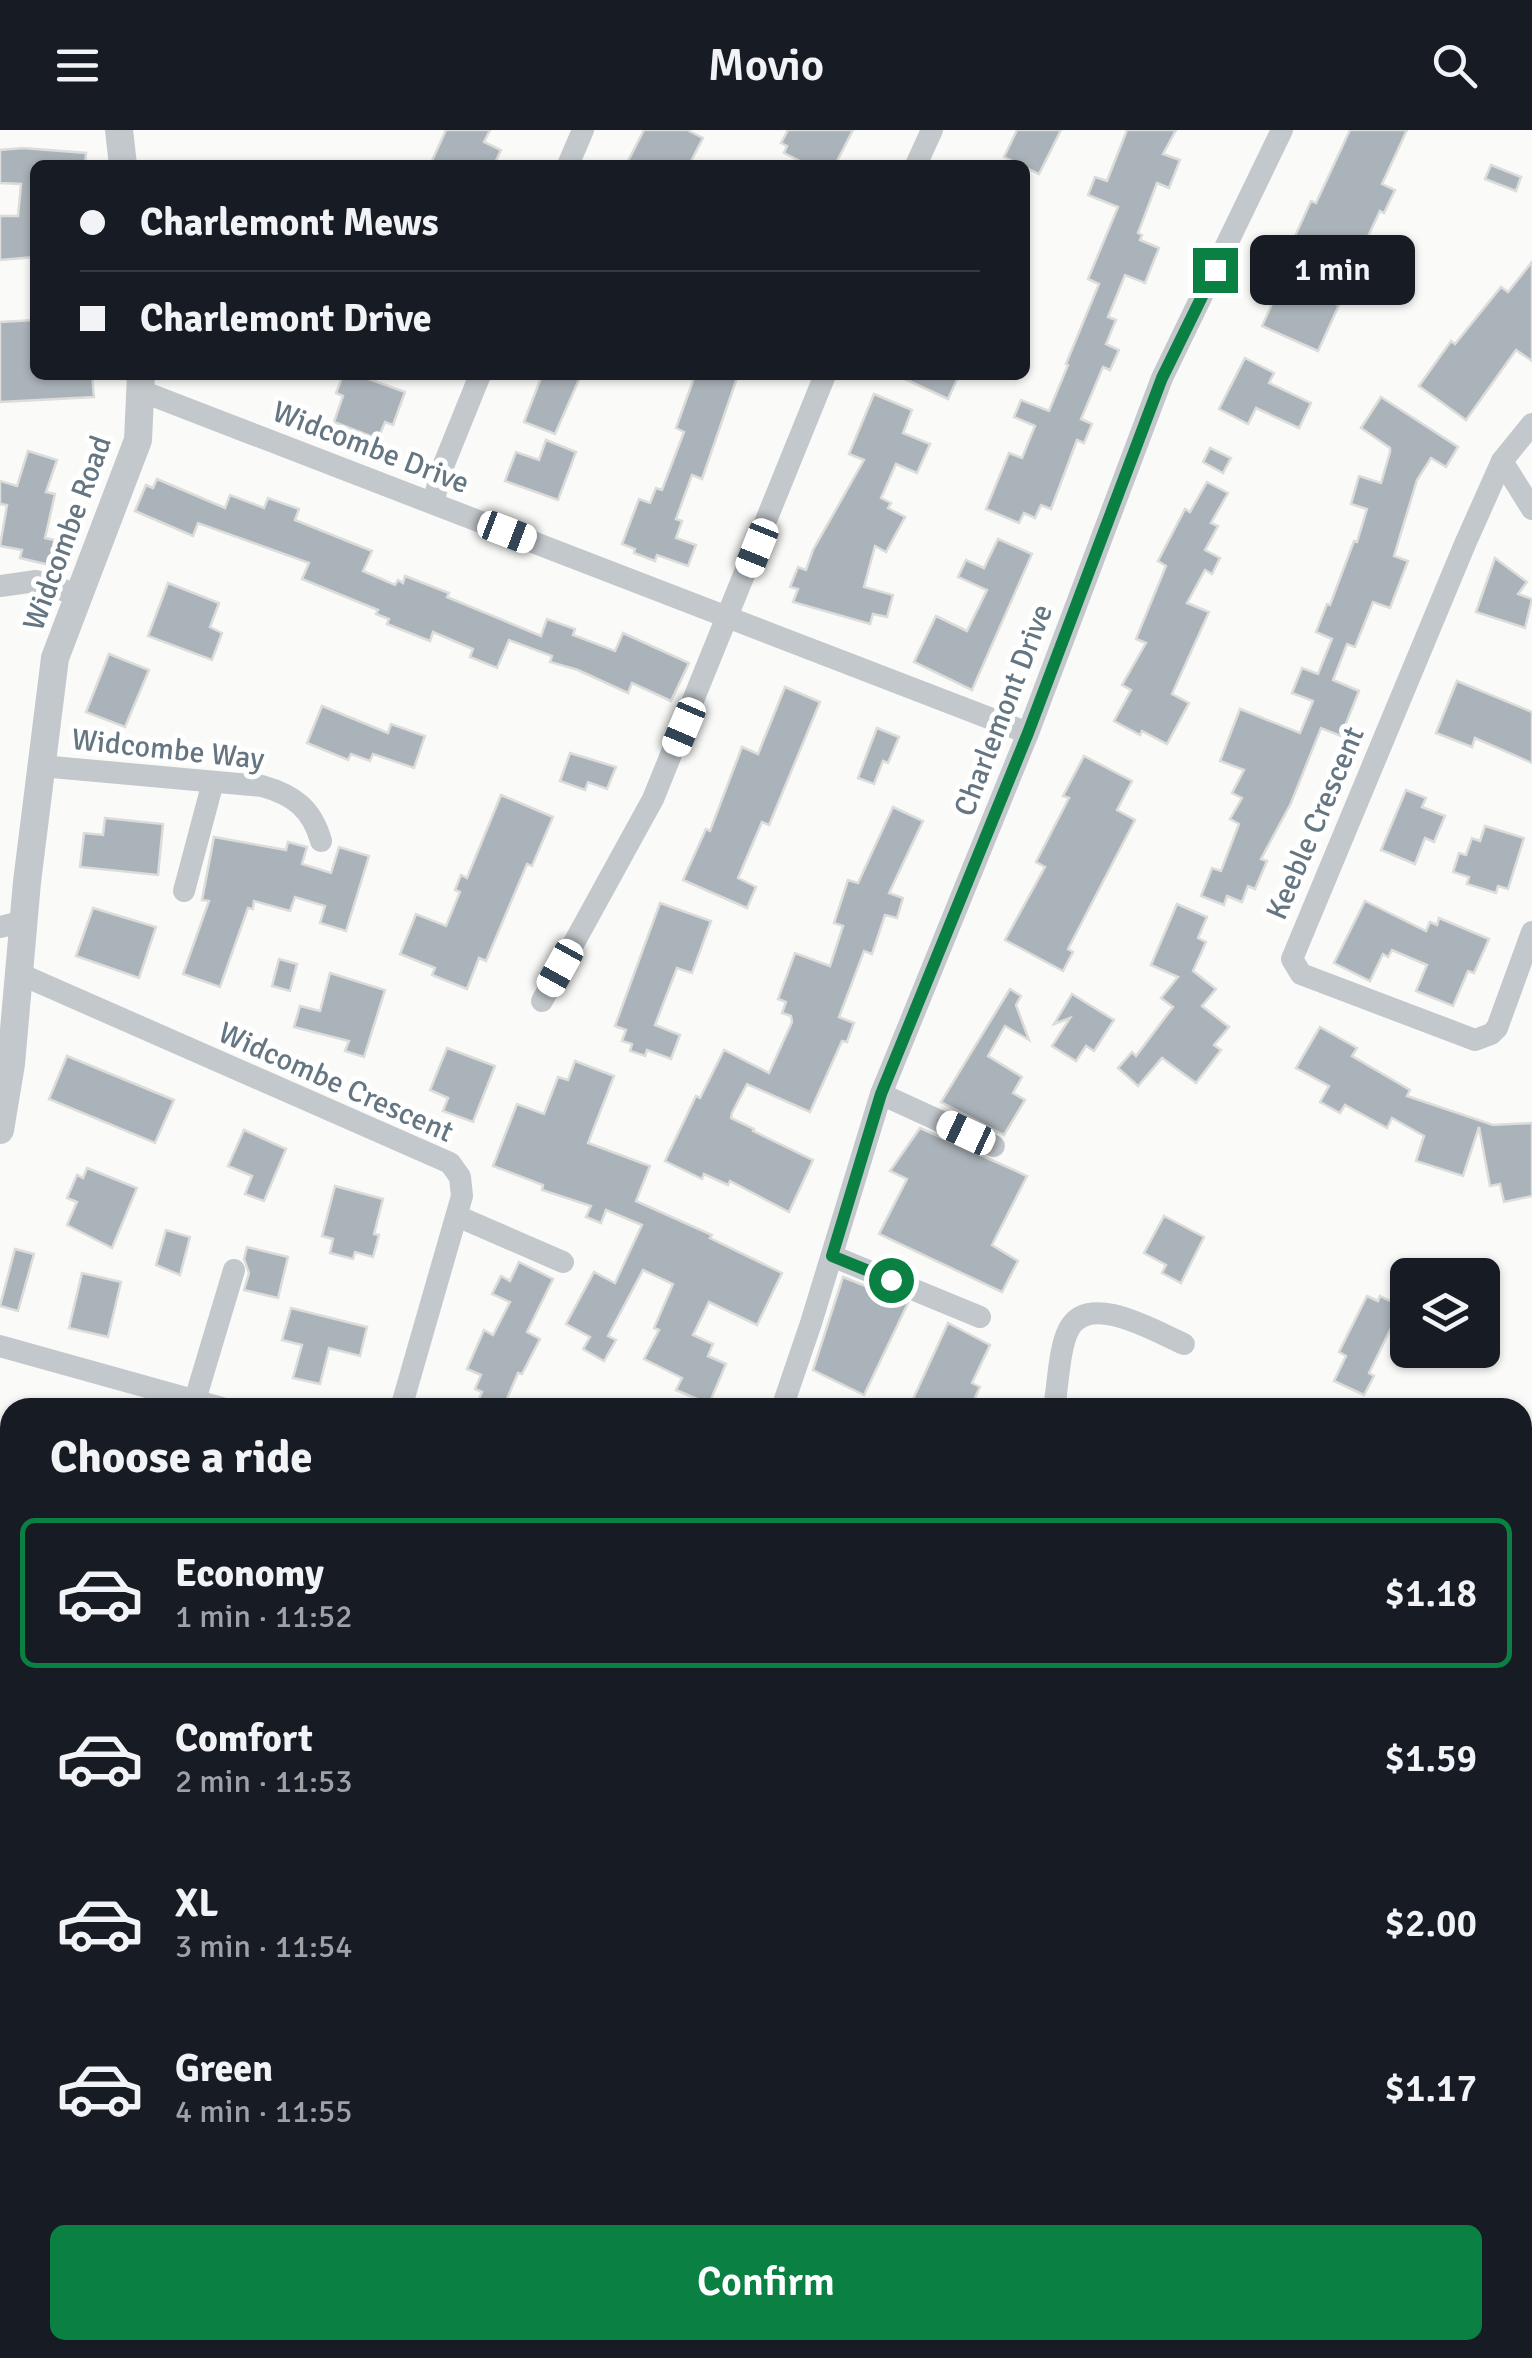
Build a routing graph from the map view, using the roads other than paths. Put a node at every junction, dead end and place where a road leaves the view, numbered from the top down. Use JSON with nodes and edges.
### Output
{"nodes":[{"id":1,"x":583,"y":130,"type":"edge"},
{"id":2,"x":932,"y":130,"type":"edge"},
{"id":3,"x":1282,"y":130,"type":"edge"},
{"id":4,"x":570,"y":160,"type":"edge"},
{"id":5,"x":918,"y":160,"type":"edge"},
{"id":6,"x":478,"y":380,"type":"edge"},
{"id":7,"x":823,"y":380,"type":"edge"},
{"id":8,"x":141,"y":383,"type":"edge"},
{"id":9,"x":1532,"y":424,"type":"edge"},
{"id":10,"x":1502,"y":461,"type":"junction"},
{"id":11,"x":433,"y":502,"type":"junction"},
{"id":12,"x":1532,"y":509,"type":"edge"},
{"id":13,"x":0,"y":586,"type":"edge"},
{"id":14,"x":78,"y":595,"type":"junction"},
{"id":15,"x":729,"y":618,"type":"junction"},
{"id":16,"x":1028,"y":733,"type":"junction"},
{"id":17,"x":41,"y":766,"type":"junction"},
{"id":18,"x":212,"y":782,"type":"junction"},
{"id":19,"x":321,"y":841,"type":"dead end"},
{"id":20,"x":184,"y":891,"type":"dead end"},
{"id":21,"x":12,"y":924,"type":"edge"},
{"id":22,"x":1532,"y":932,"type":"edge"},
{"id":23,"x":20,"y":974,"type":"junction"},
{"id":24,"x":542,"y":1001,"type":"dead end"},
{"id":25,"x":881,"y":1094,"type":"junction"},
{"id":26,"x":0,"y":1130,"type":"edge"},
{"id":27,"x":994,"y":1146,"type":"dead end"},
{"id":28,"x":457,"y":1216,"type":"junction"},
{"id":29,"x":832,"y":1256,"type":"junction"},
{"id":30,"x":563,"y":1262,"type":"dead end"},
{"id":31,"x":234,"y":1270,"type":"dead end"},
{"id":32,"x":980,"y":1317,"type":"dead end"},
{"id":33,"x":1184,"y":1344,"type":"dead end"},
{"id":34,"x":0,"y":1346,"type":"edge"},
{"id":35,"x":188,"y":1398,"type":"edge"},
{"id":36,"x":196,"y":1398,"type":"edge"},
{"id":37,"x":404,"y":1398,"type":"edge"},
{"id":38,"x":786,"y":1398,"type":"edge"},
{"id":39,"x":1056,"y":1398,"type":"edge"}],
"edges":[{"from":1,"to":4,"type":"street"},
{"from":2,"to":5,"type":"street"},
{"from":3,"to":16,"type":"street","name":"Charlemont Drive"},
{"from":6,"to":11,"type":"street"},
{"from":7,"to":15,"type":"street"},
{"from":8,"to":11,"type":"street","name":"Widcombe Drive"},
{"from":8,"to":14,"type":"street","name":"Widcombe Road"},
{"from":9,"to":10,"type":"street","name":"Keeble Crescent"},
{"from":10,"to":12,"type":"street"},
{"from":10,"to":22,"type":"street","name":"Keeble Crescent"},
{"from":11,"to":15,"type":"street","name":"Widcombe Drive"},
{"from":13,"to":14,"type":"street"},
{"from":14,"to":17,"type":"street","name":"Widcombe Road"},
{"from":15,"to":16,"type":"street","name":"Widcombe Drive"},
{"from":15,"to":24,"type":"street"},
{"from":16,"to":25,"type":"street","name":"Charlemont Drive"},
{"from":17,"to":18,"type":"street","name":"Widcombe Way"},
{"from":17,"to":21,"type":"street","name":"Widcombe Road"},
{"from":18,"to":19,"type":"street","name":"Widcombe Way"},
{"from":18,"to":20,"type":"street"},
{"from":21,"to":23,"type":"street","name":"Widcombe Road"},
{"from":23,"to":26,"type":"street","name":"Widcombe Road"},
{"from":23,"to":28,"type":"street","name":"Widcombe Crescent"},
{"from":25,"to":27,"type":"street"},
{"from":25,"to":29,"type":"street","name":"Charlemont Drive"},
{"from":28,"to":30,"type":"street"},
{"from":28,"to":37,"type":"street","name":"Widcombe Crescent"},
{"from":29,"to":32,"type":"street"},
{"from":29,"to":38,"type":"street","name":"Charlemont Drive"},
{"from":31,"to":36,"type":"street"},
{"from":33,"to":39,"type":"street"},
{"from":34,"to":35,"type":"street"}]}
